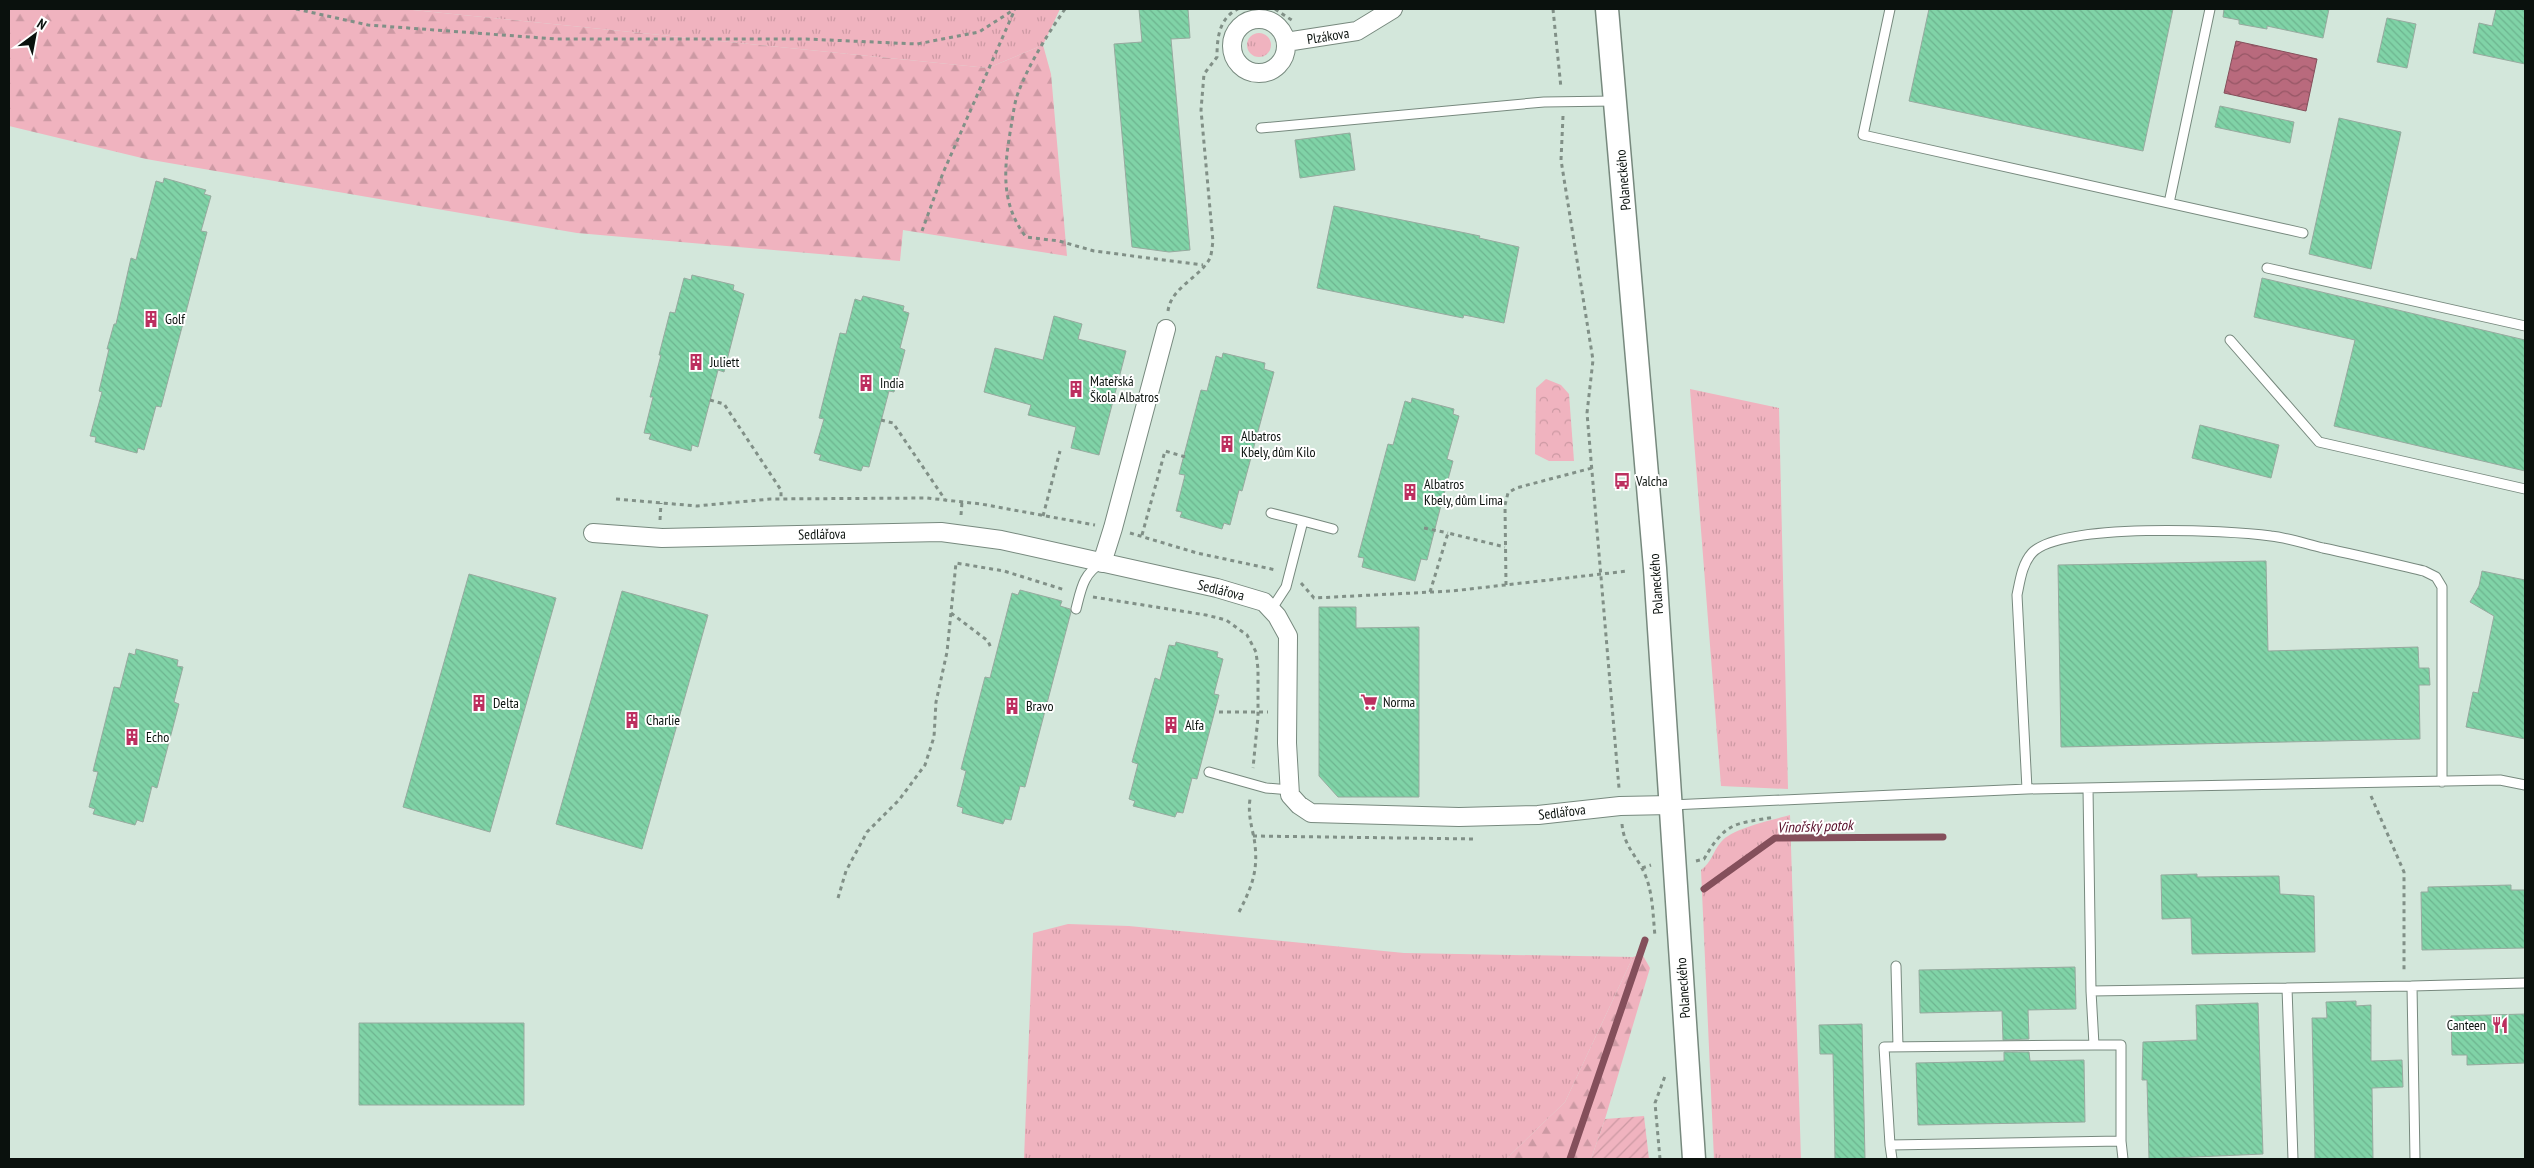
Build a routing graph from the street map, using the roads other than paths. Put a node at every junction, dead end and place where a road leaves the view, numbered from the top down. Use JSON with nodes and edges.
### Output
{"nodes":[{"id":1,"x":1393,"y":9,"type":"edge"},
{"id":2,"x":1608,"y":9,"type":"edge"},
{"id":3,"x":1890,"y":9,"type":"edge"},
{"id":4,"x":2210,"y":9,"type":"edge"},
{"id":5,"x":1286,"y":42,"type":"dead end"},
{"id":6,"x":1617,"y":101,"type":"junction"},
{"id":7,"x":1261,"y":128,"type":"dead end"},
{"id":8,"x":2169,"y":203,"type":"junction"},
{"id":9,"x":2303,"y":233,"type":"dead end"},
{"id":10,"x":2267,"y":268,"type":"dead end"},
{"id":11,"x":2525,"y":326,"type":"edge"},
{"id":12,"x":1166,"y":329,"type":"road end"},
{"id":13,"x":2230,"y":340,"type":"dead end"},
{"id":14,"x":2525,"y":488,"type":"edge"},
{"id":15,"x":1271,"y":512,"type":"dead end"},
{"id":16,"x":1303,"y":521,"type":"junction"},
{"id":17,"x":1333,"y":529,"type":"dead end"},
{"id":18,"x":593,"y":533,"type":"dead end"},
{"id":19,"x":1102,"y":563,"type":"junction"},
{"id":20,"x":1076,"y":609,"type":"dead end"},
{"id":21,"x":1271,"y":610,"type":"junction"},
{"id":22,"x":1209,"y":772,"type":"dead end"},
{"id":23,"x":2442,"y":782,"type":"junction"},
{"id":24,"x":2525,"y":785,"type":"edge"},
{"id":25,"x":2088,"y":788,"type":"junction"},
{"id":26,"x":2027,"y":789,"type":"junction"},
{"id":27,"x":1290,"y":790,"type":"junction"},
{"id":28,"x":1671,"y":804,"type":"junction"},
{"id":29,"x":1896,"y":966,"type":"dead end"},
{"id":30,"x":2525,"y":983,"type":"edge"},
{"id":31,"x":2408,"y":986,"type":"junction"},
{"id":32,"x":2287,"y":988,"type":"junction"},
{"id":33,"x":2091,"y":991,"type":"junction"},
{"id":34,"x":2094,"y":1045,"type":"junction"},
{"id":35,"x":1898,"y":1047,"type":"junction"},
{"id":36,"x":2122,"y":1141,"type":"junction"},
{"id":37,"x":1890,"y":1145,"type":"junction"},
{"id":38,"x":1694,"y":1159,"type":"edge"},
{"id":39,"x":1892,"y":1159,"type":"edge"},
{"id":40,"x":2123,"y":1159,"type":"edge"},
{"id":41,"x":2293,"y":1159,"type":"edge"},
{"id":42,"x":2415,"y":1159,"type":"edge"}],
"edges":[{"from":1,"to":5,"type":"street","name":"Plzákova"},
{"from":2,"to":6,"type":"street","name":"Polaneckého"},
{"from":3,"to":8,"type":"lane"},
{"from":4,"to":8,"type":"lane"},
{"from":6,"to":7,"type":"lane"},
{"from":6,"to":28,"type":"street","name":"Polaneckého"},
{"from":8,"to":9,"type":"lane"},
{"from":10,"to":11,"type":"lane"},
{"from":12,"to":19,"type":"street"},
{"from":13,"to":14,"type":"lane"},
{"from":15,"to":16,"type":"lane"},
{"from":16,"to":17,"type":"lane"},
{"from":16,"to":21,"type":"lane"},
{"from":18,"to":19,"type":"street","name":"Sedlářova"},
{"from":19,"to":20,"type":"lane"},
{"from":19,"to":21,"type":"street","name":"Sedlářova"},
{"from":21,"to":27,"type":"street","name":"Sedlářova"},
{"from":22,"to":27,"type":"lane"},
{"from":23,"to":24,"type":"lane"},
{"from":23,"to":25,"type":"lane"},
{"from":23,"to":26,"type":"lane"},
{"from":25,"to":26,"type":"lane"},
{"from":25,"to":33,"type":"lane"},
{"from":26,"to":28,"type":"lane"},
{"from":27,"to":28,"type":"street","name":"Sedlářova"},
{"from":28,"to":38,"type":"street","name":"Polaneckého"},
{"from":29,"to":35,"type":"lane"},
{"from":30,"to":31,"type":"lane"},
{"from":31,"to":32,"type":"lane"},
{"from":31,"to":42,"type":"lane"},
{"from":32,"to":33,"type":"lane"},
{"from":32,"to":41,"type":"lane"},
{"from":33,"to":34,"type":"lane"},
{"from":34,"to":35,"type":"lane"},
{"from":34,"to":36,"type":"lane"},
{"from":35,"to":37,"type":"lane"},
{"from":36,"to":37,"type":"lane"},
{"from":36,"to":40,"type":"lane"},
{"from":37,"to":39,"type":"lane"}]}
